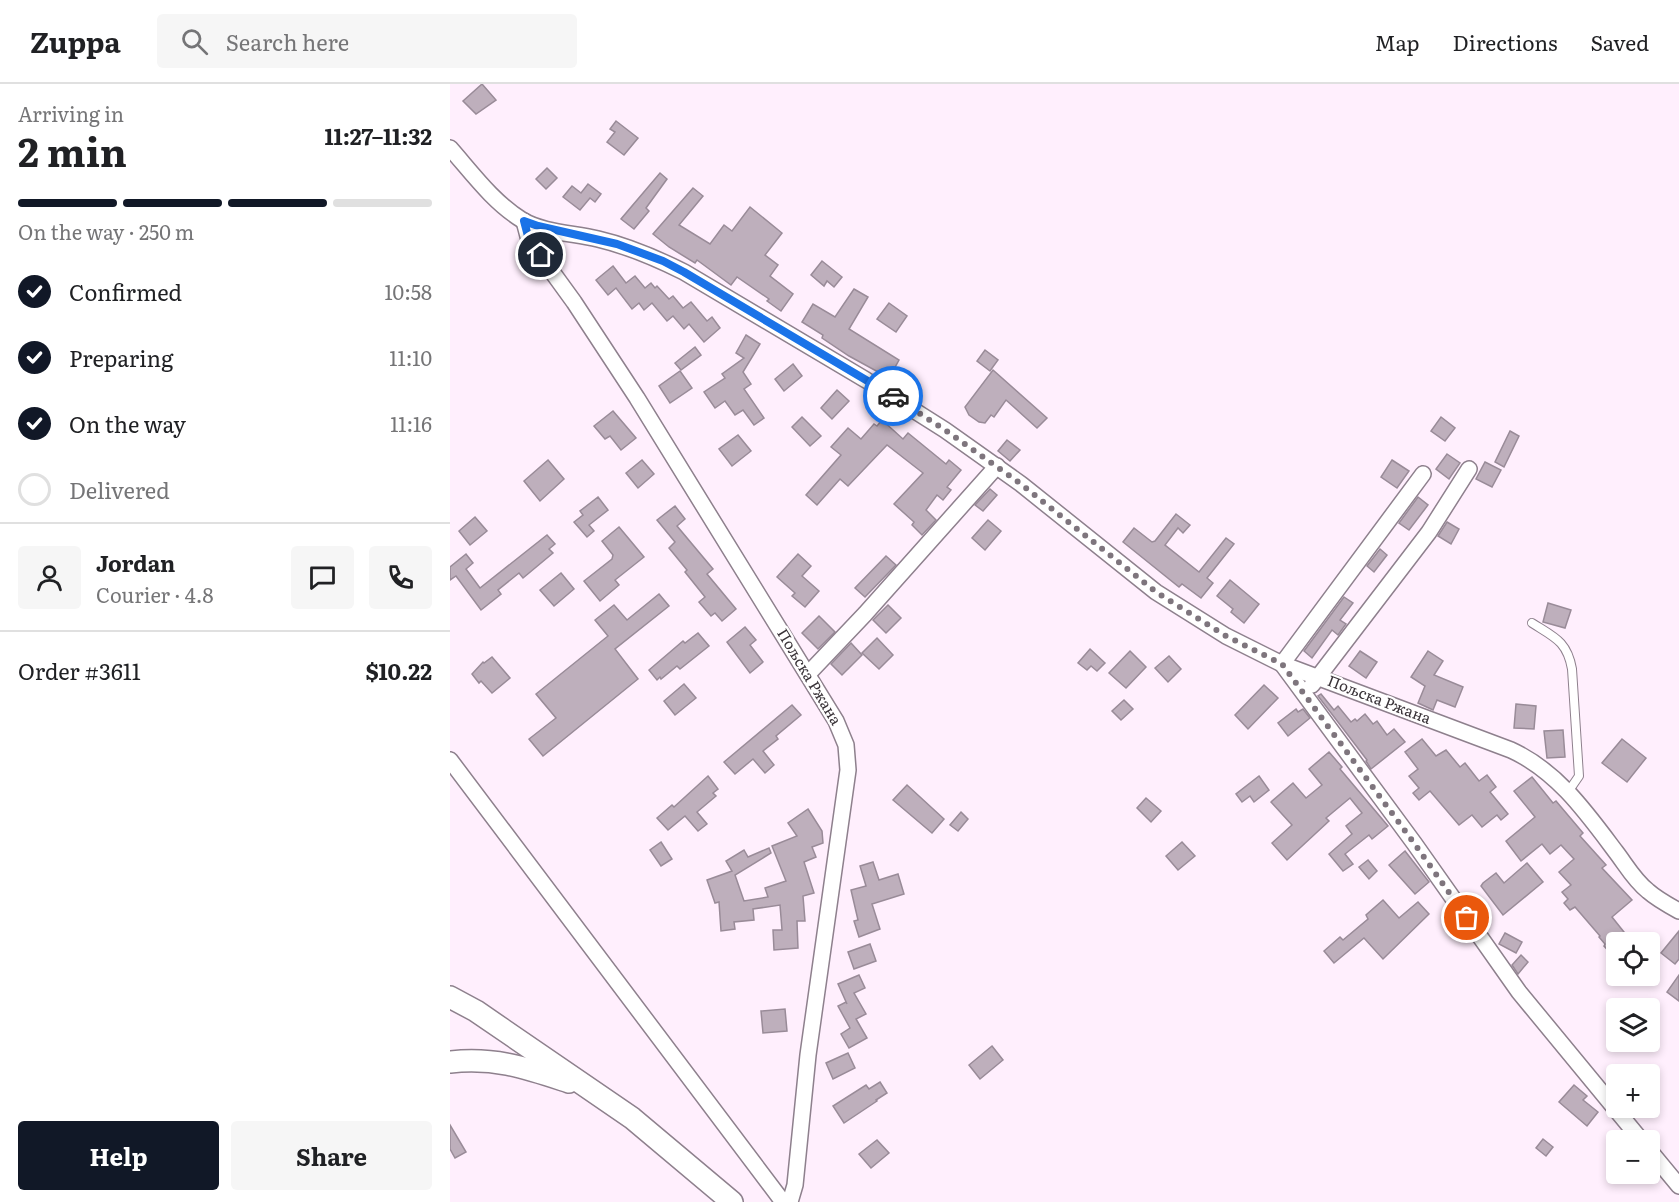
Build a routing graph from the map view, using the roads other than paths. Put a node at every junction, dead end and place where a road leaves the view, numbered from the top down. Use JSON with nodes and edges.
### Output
{"nodes":[{"id":1,"x":450,"y":148,"type":"edge"},
{"id":2,"x":524,"y":221,"type":"junction"},
{"id":3,"x":997,"y":466,"type":"junction"},
{"id":4,"x":1469,"y":469,"type":"dead end"},
{"id":5,"x":1423,"y":474,"type":"dead end"},
{"id":6,"x":1532,"y":622,"type":"dead end"},
{"id":7,"x":1282,"y":664,"type":"junction"},
{"id":8,"x":808,"y":674,"type":"junction"},
{"id":9,"x":1318,"y":678,"type":"junction"},
{"id":10,"x":1305,"y":695,"type":"junction"},
{"id":11,"x":450,"y":760,"type":"edge"},
{"id":12,"x":1568,"y":792,"type":"junction"},
{"id":13,"x":1679,"y":911,"type":"edge"},
{"id":14,"x":450,"y":997,"type":"edge"},
{"id":15,"x":450,"y":1062,"type":"edge"},
{"id":16,"x":594,"y":1091,"type":"junction"},
{"id":17,"x":1633,"y":1130,"type":"edge"},
{"id":18,"x":1660,"y":1163,"type":"edge"},
{"id":19,"x":1679,"y":1186,"type":"edge"},
{"id":20,"x":732,"y":1202,"type":"edge"},
{"id":21,"x":783,"y":1202,"type":"edge"},
{"id":22,"x":790,"y":1202,"type":"edge"}],
"edges":[{"from":1,"to":2,"type":"street","name":"Пољска Ржана"},
{"from":2,"to":3,"type":"street","name":"Пољска Ржана"},
{"from":2,"to":8,"type":"street","name":"Пољска Ржана"},
{"from":3,"to":7,"type":"street","name":"Пољска Ржана"},
{"from":3,"to":8,"type":"street"},
{"from":4,"to":9,"type":"street"},
{"from":5,"to":7,"type":"street"},
{"from":6,"to":12,"type":"lane"},
{"from":7,"to":9,"type":"street","name":"Пољска Ржана"},
{"from":7,"to":10,"type":"street"},
{"from":8,"to":22,"type":"street","name":"Пољска Ржана"},
{"from":9,"to":10,"type":"street"},
{"from":9,"to":12,"type":"street","name":"Пољска Ржана"},
{"from":10,"to":17,"type":"street"},
{"from":11,"to":21,"type":"street"},
{"from":12,"to":13,"type":"street","name":"Пољска Ржана"},
{"from":14,"to":16,"type":"main road"},
{"from":15,"to":16,"type":"main road"},
{"from":16,"to":20,"type":"main road"},
{"from":18,"to":19,"type":"street"}]}
